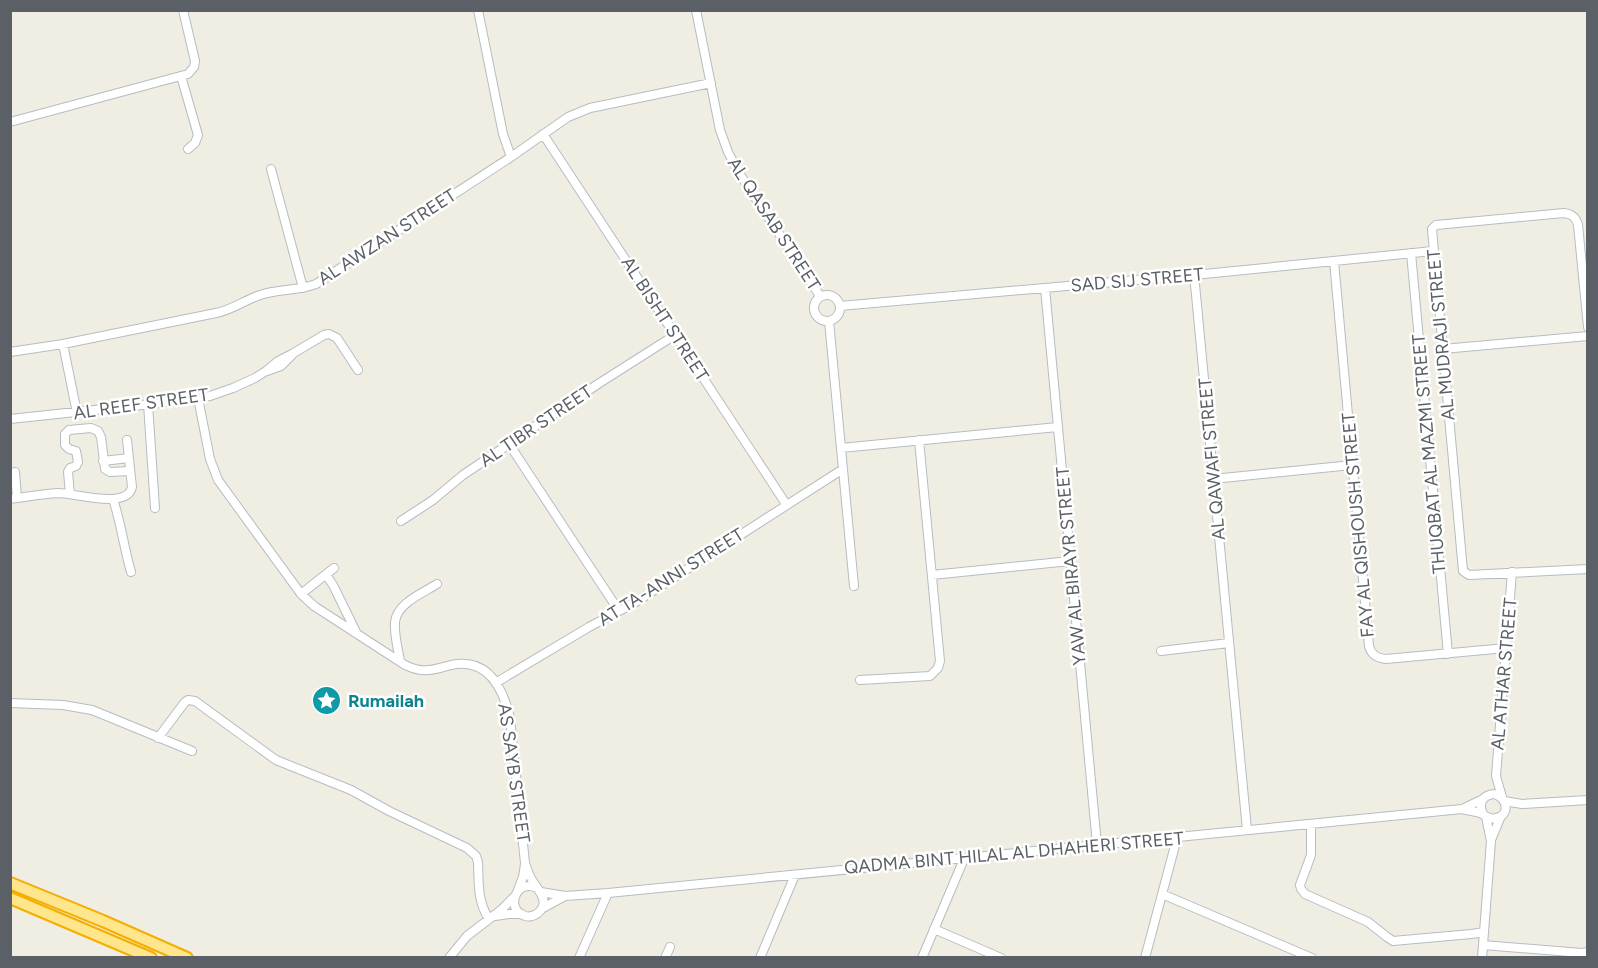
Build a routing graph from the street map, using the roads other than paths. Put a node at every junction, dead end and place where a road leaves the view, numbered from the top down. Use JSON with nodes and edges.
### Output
{"nodes":[{"id":1,"x":183,"y":10,"type":"edge"},
{"id":2,"x":478,"y":10,"type":"edge"},
{"id":3,"x":696,"y":10,"type":"edge"},
{"id":4,"x":181,"y":76,"type":"junction"},
{"id":5,"x":711,"y":83,"type":"junction"},
{"id":6,"x":10,"y":122,"type":"edge"},
{"id":7,"x":543,"y":134,"type":"junction"},
{"id":8,"x":188,"y":149,"type":"dead end"},
{"id":9,"x":511,"y":157,"type":"junction"},
{"id":10,"x":271,"y":169,"type":"dead end"},
{"id":11,"x":1433,"y":251,"type":"junction"},
{"id":12,"x":1411,"y":253,"type":"junction"},
{"id":13,"x":1334,"y":261,"type":"junction"},
{"id":14,"x":1194,"y":274,"type":"junction"},
{"id":15,"x":303,"y":288,"type":"junction"},
{"id":16,"x":1045,"y":288,"type":"junction"},
{"id":17,"x":820,"y":296,"type":"junction"},
{"id":18,"x":840,"y":306,"type":"junction"},
{"id":19,"x":829,"y":321,"type":"junction"},
{"id":20,"x":1587,"y":327,"type":"edge"},
{"id":21,"x":675,"y":335,"type":"junction"},
{"id":22,"x":1587,"y":336,"type":"edge"},
{"id":23,"x":63,"y":344,"type":"junction"},
{"id":24,"x":1443,"y":349,"type":"junction"},
{"id":25,"x":10,"y":352,"type":"edge"},
{"id":26,"x":358,"y":370,"type":"dead end"},
{"id":27,"x":198,"y":398,"type":"junction"},
{"id":28,"x":148,"y":404,"type":"junction"},
{"id":29,"x":77,"y":413,"type":"junction"},
{"id":30,"x":10,"y":419,"type":"edge"},
{"id":31,"x":1058,"y":427,"type":"junction"},
{"id":32,"x":127,"y":440,"type":"dead end"},
{"id":33,"x":919,"y":440,"type":"junction"},
{"id":34,"x":509,"y":444,"type":"junction"},
{"id":35,"x":841,"y":448,"type":"junction"},
{"id":36,"x":129,"y":458,"type":"junction"},
{"id":37,"x":103,"y":461,"type":"junction"},
{"id":38,"x":1352,"y":465,"type":"junction"},
{"id":39,"x":843,"y":469,"type":"junction"},
{"id":40,"x":130,"y":471,"type":"junction"},
{"id":41,"x":15,"y":472,"type":"dead end"},
{"id":42,"x":1213,"y":479,"type":"junction"},
{"id":43,"x":70,"y":494,"type":"junction"},
{"id":44,"x":14,"y":498,"type":"edge"},
{"id":45,"x":113,"y":499,"type":"junction"},
{"id":46,"x":786,"y":504,"type":"junction"},
{"id":47,"x":155,"y":508,"type":"dead end"},
{"id":48,"x":401,"y":521,"type":"dead end"},
{"id":49,"x":1070,"y":561,"type":"junction"},
{"id":50,"x":334,"y":568,"type":"dead end"},
{"id":51,"x":1587,"y":568,"type":"edge"},
{"id":52,"x":131,"y":572,"type":"dead end"},
{"id":53,"x":1512,"y":572,"type":"junction"},
{"id":54,"x":326,"y":574,"type":"junction"},
{"id":55,"x":932,"y":575,"type":"junction"},
{"id":56,"x":437,"y":584,"type":"dead end"},
{"id":57,"x":854,"y":586,"type":"dead end"},
{"id":58,"x":301,"y":594,"type":"junction"},
{"id":59,"x":619,"y":611,"type":"junction"},
{"id":60,"x":356,"y":634,"type":"junction"},
{"id":61,"x":1229,"y":643,"type":"junction"},
{"id":62,"x":1506,"y":648,"type":"junction"},
{"id":63,"x":1161,"y":651,"type":"dead end"},
{"id":64,"x":1448,"y":654,"type":"junction"},
{"id":65,"x":400,"y":661,"type":"junction"},
{"id":66,"x":860,"y":680,"type":"dead end"},
{"id":67,"x":497,"y":682,"type":"junction"},
{"id":68,"x":10,"y":703,"type":"edge"},
{"id":69,"x":158,"y":738,"type":"junction"},
{"id":70,"x":192,"y":751,"type":"dead end"},
{"id":71,"x":1496,"y":776,"type":"junction"},
{"id":72,"x":1484,"y":797,"type":"junction"},
{"id":73,"x":1503,"y":799,"type":"junction"},
{"id":74,"x":1587,"y":800,"type":"edge"},
{"id":75,"x":1522,"y":804,"type":"junction"},
{"id":76,"x":1462,"y":809,"type":"junction"},
{"id":77,"x":1502,"y":814,"type":"junction"},
{"id":78,"x":1485,"y":816,"type":"junction"},
{"id":79,"x":1311,"y":825,"type":"junction"},
{"id":80,"x":1247,"y":830,"type":"junction"},
{"id":81,"x":1177,"y":838,"type":"junction"},
{"id":82,"x":1491,"y":841,"type":"junction"},
{"id":83,"x":1097,"y":845,"type":"junction"},
{"id":84,"x":964,"y":859,"type":"junction"},
{"id":85,"x":525,"y":863,"type":"junction"},
{"id":86,"x":795,"y":875,"type":"junction"},
{"id":87,"x":10,"y":883,"type":"edge"},
{"id":88,"x":539,"y":890,"type":"junction"},
{"id":89,"x":516,"y":893,"type":"junction"},
{"id":90,"x":608,"y":893,"type":"junction"},
{"id":91,"x":1162,"y":894,"type":"junction"},
{"id":92,"x":565,"y":896,"type":"junction"},
{"id":93,"x":10,"y":898,"type":"edge"},
{"id":94,"x":543,"y":908,"type":"junction"},
{"id":95,"x":522,"y":914,"type":"junction"},
{"id":96,"x":490,"y":918,"type":"junction"},
{"id":97,"x":934,"y":929,"type":"junction"},
{"id":98,"x":1484,"y":932,"type":"junction"},
{"id":99,"x":1483,"y":945,"type":"junction"},
{"id":100,"x":670,"y":947,"type":"dead end"},
{"id":101,"x":1587,"y":952,"type":"edge"},
{"id":102,"x":151,"y":957,"type":"edge"},
{"id":103,"x":187,"y":957,"type":"edge"},
{"id":104,"x":448,"y":957,"type":"edge"},
{"id":105,"x":579,"y":957,"type":"edge"},
{"id":106,"x":665,"y":957,"type":"edge"},
{"id":107,"x":760,"y":957,"type":"edge"},
{"id":108,"x":922,"y":957,"type":"edge"},
{"id":109,"x":1001,"y":957,"type":"edge"},
{"id":110,"x":1145,"y":957,"type":"edge"},
{"id":111,"x":1312,"y":957,"type":"edge"},
{"id":112,"x":1482,"y":957,"type":"edge"}],
"edges":[{"from":1,"to":4,"type":"street"},
{"from":2,"to":9,"type":"street"},
{"from":3,"to":5,"type":"street","name":"AL QASAB STREET"},
{"from":4,"to":6,"type":"street"},
{"from":4,"to":8,"type":"street"},
{"from":5,"to":7,"type":"street","name":"AL AWZAN STREET"},
{"from":5,"to":17,"type":"street","name":"AL QASAB STREET"},
{"from":7,"to":9,"type":"street","name":"AL AWZAN STREET"},
{"from":7,"to":21,"type":"street","name":"AL BISHT STREET"},
{"from":9,"to":15,"type":"street","name":"AL AWZAN STREET"},
{"from":10,"to":15,"type":"street"},
{"from":11,"to":12,"type":"street","name":"SAD SIJ STREET"},
{"from":11,"to":20,"type":"street","name":"AL MUDRAJI STREET"},
{"from":11,"to":24,"type":"street","name":"AL MUDRAJI STREET"},
{"from":12,"to":13,"type":"street","name":"SAD SIJ STREET"},
{"from":12,"to":64,"type":"street","name":"THUQBAT AL MAZMI STREET"},
{"from":13,"to":14,"type":"street","name":"SAD SIJ STREET"},
{"from":13,"to":38,"type":"street","name":"FAY AL QISHOUSH STREET"},
{"from":14,"to":16,"type":"street","name":"SAD SIJ STREET"},
{"from":14,"to":42,"type":"street","name":"AL QAWAFI STREET"},
{"from":15,"to":23,"type":"street","name":"AL AWZAN STREET"},
{"from":16,"to":18,"type":"street","name":"SAD SIJ STREET"},
{"from":16,"to":31,"type":"street","name":"YAW AL BIRAYR STREET"},
{"from":17,"to":18,"type":"street"},
{"from":17,"to":19,"type":"street"},
{"from":18,"to":19,"type":"street"},
{"from":19,"to":35,"type":"street"},
{"from":21,"to":34,"type":"street","name":"AL TIBR STREET"},
{"from":21,"to":46,"type":"street","name":"AL BISHT STREET"},
{"from":22,"to":24,"type":"street"},
{"from":23,"to":25,"type":"street","name":"AL AWZAN STREET"},
{"from":23,"to":29,"type":"street"},
{"from":24,"to":53,"type":"street","name":"AL MUDRAJI STREET"},
{"from":26,"to":27,"type":"street","name":"AL REEF STREET"},
{"from":27,"to":28,"type":"street","name":"AL REEF STREET"},
{"from":27,"to":58,"type":"street","name":"AS SAYB STREET"},
{"from":28,"to":29,"type":"street","name":"AL REEF STREET"},
{"from":28,"to":47,"type":"street"},
{"from":29,"to":30,"type":"street","name":"AL REEF STREET"},
{"from":31,"to":33,"type":"street"},
{"from":31,"to":49,"type":"street","name":"YAW AL BIRAYR STREET"},
{"from":32,"to":36,"type":"street"},
{"from":33,"to":35,"type":"street"},
{"from":33,"to":55,"type":"street"},
{"from":34,"to":48,"type":"street","name":"AL TIBR STREET"},
{"from":34,"to":59,"type":"street"},
{"from":35,"to":39,"type":"street"},
{"from":36,"to":37,"type":"street"},
{"from":36,"to":40,"type":"street"},
{"from":37,"to":40,"type":"street"},
{"from":37,"to":43,"type":"street"},
{"from":38,"to":42,"type":"street"},
{"from":38,"to":64,"type":"street","name":"FAY AL QISHOUSH STREET"},
{"from":39,"to":46,"type":"street","name":"AT TA-ANNI STREET"},
{"from":39,"to":57,"type":"street"},
{"from":40,"to":45,"type":"street"},
{"from":41,"to":44,"type":"street"},
{"from":42,"to":61,"type":"street","name":"AL QAWAFI STREET"},
{"from":43,"to":44,"type":"street"},
{"from":43,"to":45,"type":"street"},
{"from":45,"to":52,"type":"street"},
{"from":46,"to":59,"type":"street","name":"AT TA-ANNI STREET"},
{"from":49,"to":55,"type":"street"},
{"from":49,"to":83,"type":"street","name":"YAW AL BIRAYR STREET"},
{"from":50,"to":54,"type":"street"},
{"from":51,"to":53,"type":"street","name":"AL MUDRAJI STREET"},
{"from":53,"to":62,"type":"street","name":"AL ATHAR STREET"},
{"from":54,"to":58,"type":"street"},
{"from":54,"to":60,"type":"street"},
{"from":55,"to":66,"type":"street"},
{"from":56,"to":65,"type":"street"},
{"from":58,"to":60,"type":"street","name":"AS SAYB STREET"},
{"from":59,"to":67,"type":"street","name":"AT TA-ANNI STREET"},
{"from":60,"to":65,"type":"street","name":"AS SAYB STREET"},
{"from":61,"to":63,"type":"street"},
{"from":61,"to":80,"type":"street","name":"AL QAWAFI STREET"},
{"from":62,"to":64,"type":"street","name":"FAY AL QISHOUSH STREET"},
{"from":62,"to":71,"type":"street","name":"AL ATHAR STREET"},
{"from":65,"to":67,"type":"street","name":"AS SAYB STREET"},
{"from":67,"to":85,"type":"street","name":"AS SAYB STREET"},
{"from":68,"to":69,"type":"street"},
{"from":69,"to":70,"type":"street"},
{"from":69,"to":96,"type":"street"},
{"from":71,"to":72,"type":"street","name":"AL ATHAR STREET"},
{"from":71,"to":73,"type":"street","name":"AL ATHAR STREET"},
{"from":72,"to":73,"type":"street"},
{"from":72,"to":76,"type":"street","name":"QADMA BINT HILAL AL DHAHERI STREET"},
{"from":72,"to":78,"type":"street"},
{"from":73,"to":75,"type":"street"},
{"from":73,"to":77,"type":"street"},
{"from":74,"to":75,"type":"street"},
{"from":75,"to":77,"type":"street"},
{"from":76,"to":78,"type":"street","name":"QADMA BINT HILAL AL DHAHERI STREET"},
{"from":76,"to":79,"type":"street","name":"QADMA BINT HILAL AL DHAHERI STREET"},
{"from":77,"to":78,"type":"street"},
{"from":77,"to":82,"type":"street"},
{"from":78,"to":82,"type":"street"},
{"from":79,"to":80,"type":"street","name":"QADMA BINT HILAL AL DHAHERI STREET"},
{"from":79,"to":98,"type":"street"},
{"from":80,"to":81,"type":"street","name":"QADMA BINT HILAL AL DHAHERI STREET"},
{"from":81,"to":83,"type":"street","name":"QADMA BINT HILAL AL DHAHERI STREET"},
{"from":81,"to":91,"type":"street"},
{"from":82,"to":98,"type":"street"},
{"from":83,"to":84,"type":"street","name":"QADMA BINT HILAL AL DHAHERI STREET"},
{"from":84,"to":86,"type":"street","name":"QADMA BINT HILAL AL DHAHERI STREET"},
{"from":84,"to":97,"type":"street"},
{"from":85,"to":88,"type":"street","name":"AS SAYB STREET"},
{"from":85,"to":89,"type":"street","name":"AS SAYB STREET"},
{"from":86,"to":90,"type":"street","name":"QADMA BINT HILAL AL DHAHERI STREET"},
{"from":86,"to":107,"type":"street"},
{"from":87,"to":103,"type":"highway"},
{"from":88,"to":89,"type":"street"},
{"from":88,"to":92,"type":"street","name":"QADMA BINT HILAL AL DHAHERI STREET"},
{"from":88,"to":94,"type":"street"},
{"from":89,"to":95,"type":"street"},
{"from":89,"to":96,"type":"street"},
{"from":90,"to":92,"type":"street","name":"QADMA BINT HILAL AL DHAHERI STREET"},
{"from":90,"to":105,"type":"street"},
{"from":91,"to":110,"type":"street"},
{"from":91,"to":111,"type":"street"},
{"from":92,"to":94,"type":"street","name":"QADMA BINT HILAL AL DHAHERI STREET"},
{"from":93,"to":102,"type":"highway"},
{"from":94,"to":95,"type":"street"},
{"from":95,"to":96,"type":"street"},
{"from":96,"to":104,"type":"street"},
{"from":97,"to":108,"type":"street"},
{"from":97,"to":109,"type":"street"},
{"from":98,"to":99,"type":"street"},
{"from":99,"to":101,"type":"street"},
{"from":99,"to":112,"type":"street"},
{"from":100,"to":106,"type":"street"}]}
